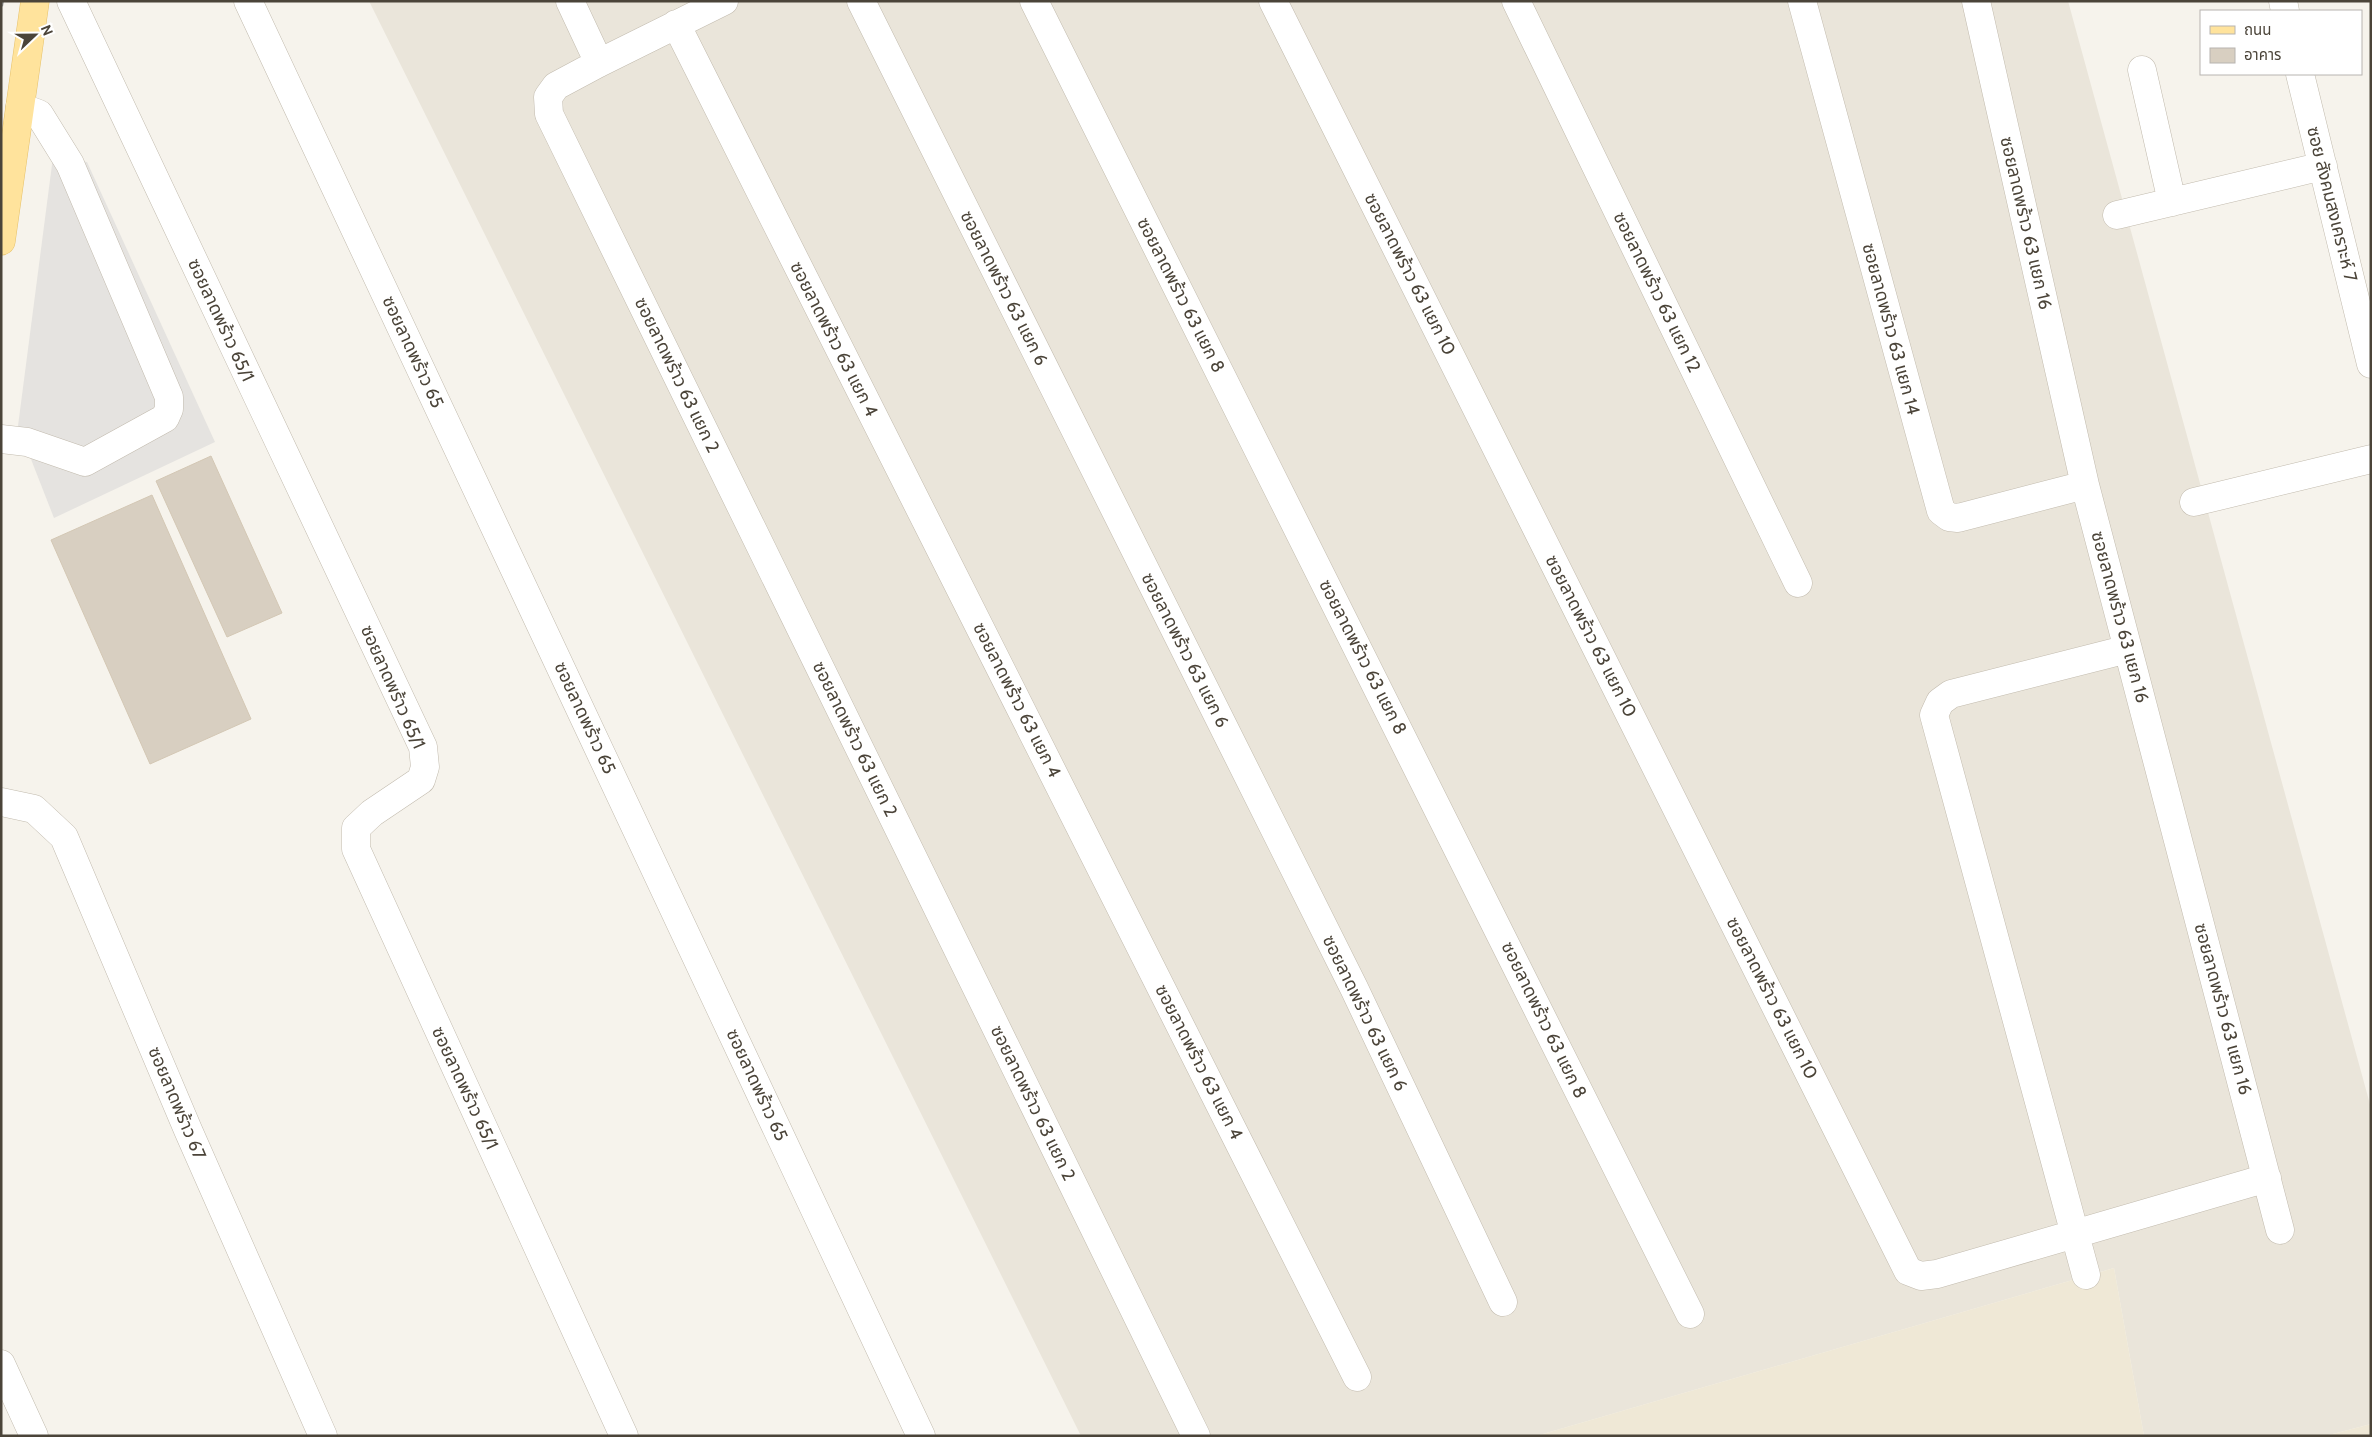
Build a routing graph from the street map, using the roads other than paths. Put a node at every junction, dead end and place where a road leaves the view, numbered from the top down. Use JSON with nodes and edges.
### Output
{"nodes":[{"id":1,"x":35,"y":1,"type":"edge"},
{"id":2,"x":71,"y":1,"type":"edge"},
{"id":3,"x":248,"y":1,"type":"edge"},
{"id":4,"x":570,"y":1,"type":"edge"},
{"id":5,"x":724,"y":1,"type":"edge"},
{"id":6,"x":861,"y":1,"type":"edge"},
{"id":7,"x":1034,"y":1,"type":"edge"},
{"id":8,"x":1273,"y":1,"type":"edge"},
{"id":9,"x":1516,"y":1,"type":"edge"},
{"id":10,"x":1802,"y":1,"type":"edge"},
{"id":11,"x":1976,"y":1,"type":"edge"},
{"id":12,"x":676,"y":24,"type":"junction"},
{"id":13,"x":599,"y":62,"type":"junction"},
{"id":14,"x":2142,"y":70,"type":"dead end"},
{"id":15,"x":2300,"y":75,"type":"edge"},
{"id":16,"x":20,"y":106,"type":"junction"},
{"id":17,"x":2323,"y":166,"type":"junction"},
{"id":18,"x":2172,"y":202,"type":"junction"},
{"id":19,"x":2117,"y":215,"type":"dead end"},
{"id":20,"x":1,"y":241,"type":"edge"},
{"id":21,"x":2371,"y":364,"type":"edge"},
{"id":22,"x":1,"y":439,"type":"edge"},
{"id":23,"x":2371,"y":460,"type":"edge"},
{"id":24,"x":2085,"y":485,"type":"junction"},
{"id":25,"x":2194,"y":502,"type":"dead end"},
{"id":26,"x":1798,"y":583,"type":"dead end"},
{"id":27,"x":2128,"y":649,"type":"junction"},
{"id":28,"x":1,"y":802,"type":"edge"},
{"id":29,"x":2267,"y":1178,"type":"junction"},
{"id":30,"x":2280,"y":1230,"type":"dead end"},
{"id":31,"x":2074,"y":1234,"type":"junction"},
{"id":32,"x":2086,"y":1274,"type":"dead end"},
{"id":33,"x":1503,"y":1302,"type":"dead end"},
{"id":34,"x":1690,"y":1314,"type":"dead end"},
{"id":35,"x":1,"y":1364,"type":"edge"},
{"id":36,"x":1357,"y":1377,"type":"dead end"},
{"id":37,"x":34,"y":1436,"type":"edge"},
{"id":38,"x":323,"y":1436,"type":"edge"},
{"id":39,"x":624,"y":1436,"type":"edge"},
{"id":40,"x":922,"y":1436,"type":"edge"},
{"id":41,"x":1196,"y":1436,"type":"edge"}],
"edges":[{"from":1,"to":16,"type":"main road"},
{"from":2,"to":39,"type":"street","name":"ซอยลาดพร้าว 65/1"},
{"from":3,"to":40,"type":"street","name":"ซอยลาดพร้าว 65"},
{"from":4,"to":13,"type":"street"},
{"from":5,"to":12,"type":"street","name":"ซอยลาดพร้าว 63 แยก 2"},
{"from":6,"to":33,"type":"street","name":"ซอยลาดพร้าว 63 แยก 6"},
{"from":7,"to":34,"type":"street","name":"ซอยลาดพร้าว 63 แยก 8"},
{"from":8,"to":31,"type":"street","name":"ซอยลาดพร้าว 63 แยก 10"},
{"from":9,"to":26,"type":"street","name":"ซอยลาดพร้าว 63 แยก 12"},
{"from":10,"to":24,"type":"street","name":"ซอยลาดพร้าว 63 แยก 14"},
{"from":11,"to":24,"type":"street","name":"ซอยลาดพร้าว 63 แยก 16"},
{"from":12,"to":13,"type":"street","name":"ซอยลาดพร้าว 63 แยก 2"},
{"from":12,"to":36,"type":"street","name":"ซอยลาดพร้าว 63 แยก 4"},
{"from":13,"to":41,"type":"street","name":"ซอยลาดพร้าว 63 แยก 2"},
{"from":14,"to":18,"type":"street"},
{"from":15,"to":17,"type":"street","name":"ซอย สังคมสงเคราะห์ 7"},
{"from":16,"to":20,"type":"main road"},
{"from":16,"to":22,"type":"street"},
{"from":17,"to":18,"type":"street"},
{"from":17,"to":21,"type":"street","name":"ซอย สังคมสงเคราะห์ 7"},
{"from":18,"to":19,"type":"street"},
{"from":23,"to":25,"type":"street"},
{"from":24,"to":27,"type":"street","name":"ซอยลาดพร้าว 63 แยก 16"},
{"from":27,"to":29,"type":"street","name":"ซอยลาดพร้าว 63 แยก 16"},
{"from":27,"to":31,"type":"street"},
{"from":28,"to":38,"type":"street","name":"ซอยลาดพร้าว 67"},
{"from":29,"to":30,"type":"street","name":"ซอยลาดพร้าว 63 แยก 16"},
{"from":29,"to":31,"type":"street"},
{"from":31,"to":32,"type":"street"},
{"from":35,"to":37,"type":"street"}]}
